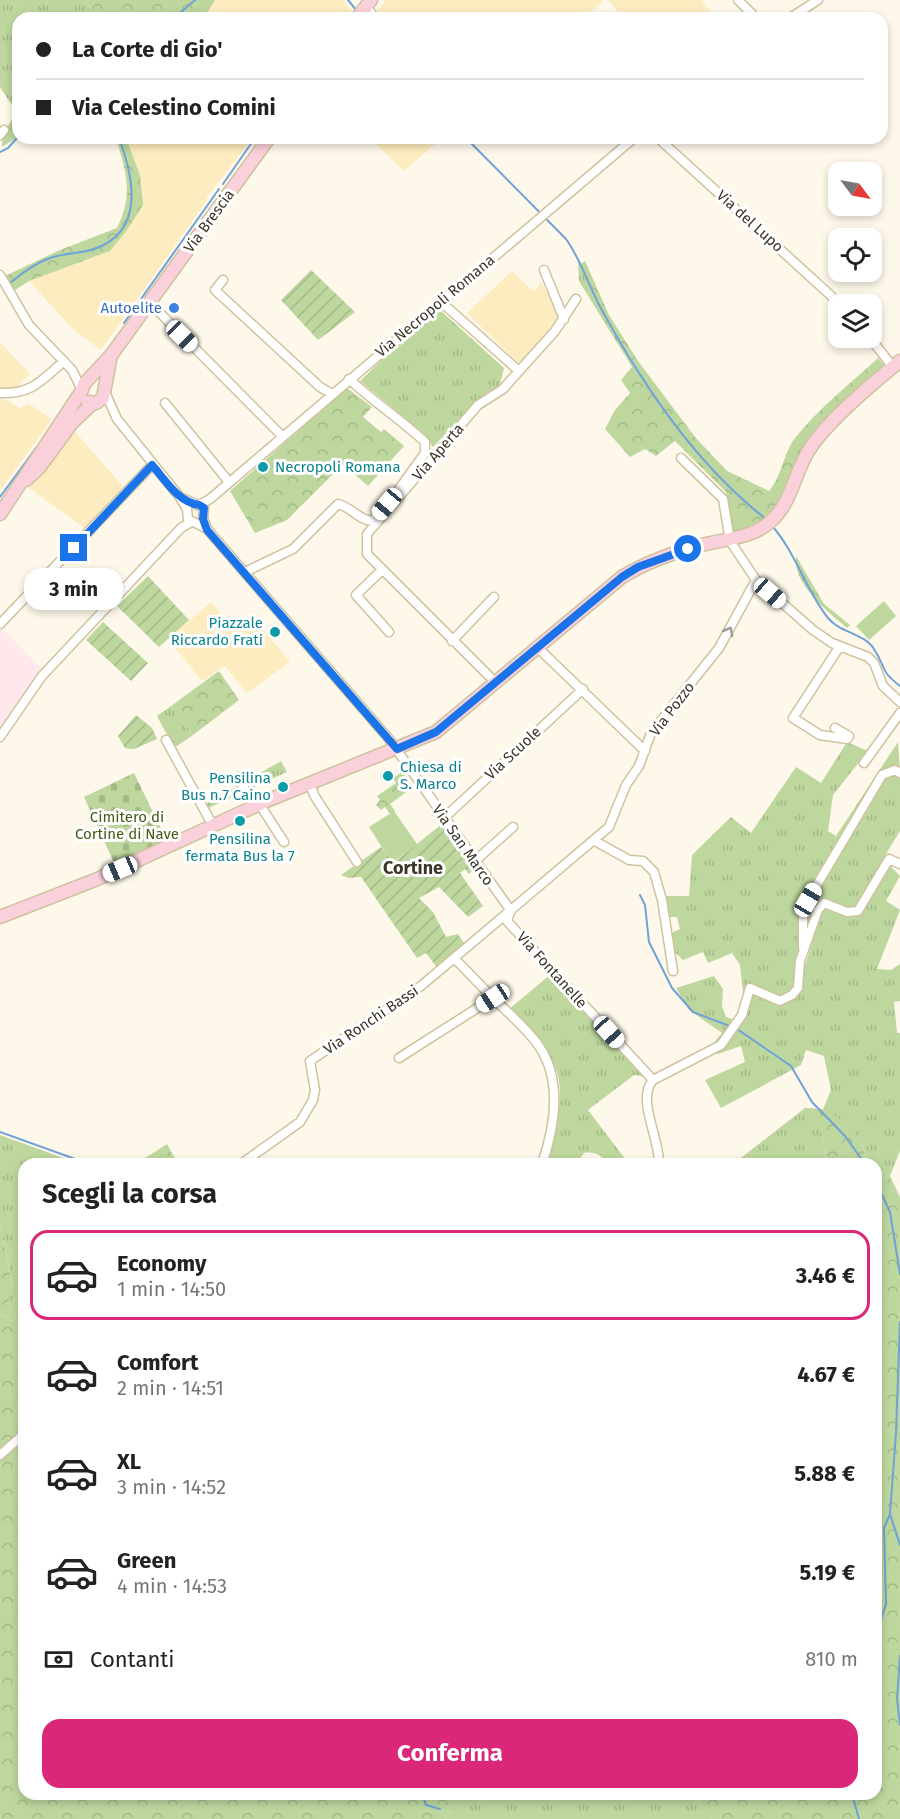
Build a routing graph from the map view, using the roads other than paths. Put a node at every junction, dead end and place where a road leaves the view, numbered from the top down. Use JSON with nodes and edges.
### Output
{"nodes":[{"id":1,"x":738,"y":0,"type":"edge"},
{"id":2,"x":819,"y":0,"type":"edge"},
{"id":3,"x":750,"y":12,"type":"edge"},
{"id":4,"x":800,"y":12,"type":"edge"},
{"id":5,"x":265,"y":144,"type":"edge"},
{"id":6,"x":627,"y":144,"type":"edge"},
{"id":7,"x":665,"y":144,"type":"edge"},
{"id":8,"x":544,"y":270,"type":"dead end"},
{"id":9,"x":1,"y":280,"type":"edge"},
{"id":10,"x":223,"y":280,"type":"dead end"},
{"id":11,"x":829,"y":294,"type":"edge"},
{"id":12,"x":576,"y":299,"type":"dead end"},
{"id":13,"x":440,"y":301,"type":"junction"},
{"id":14,"x":150,"y":303,"type":"junction"},
{"id":15,"x":564,"y":319,"type":"junction"},
{"id":16,"x":880,"y":348,"type":"edge"},
{"id":17,"x":112,"y":354,"type":"junction"},
{"id":18,"x":64,"y":361,"type":"junction"},
{"id":19,"x":896,"y":364,"type":"edge"},
{"id":20,"x":519,"y":371,"type":"junction"},
{"id":21,"x":349,"y":379,"type":"junction"},
{"id":22,"x":83,"y":384,"type":"junction"},
{"id":23,"x":320,"y":387,"type":"junction"},
{"id":24,"x":104,"y":391,"type":"junction"},
{"id":25,"x":0,"y":393,"type":"edge"},
{"id":26,"x":332,"y":394,"type":"junction"},
{"id":27,"x":324,"y":400,"type":"junction"},
{"id":28,"x":94,"y":403,"type":"junction"},
{"id":29,"x":165,"y":403,"type":"dead end"},
{"id":30,"x":110,"y":406,"type":"junction"},
{"id":31,"x":283,"y":437,"type":"junction"},
{"id":32,"x":681,"y":458,"type":"dead end"},
{"id":33,"x":152,"y":465,"type":"junction"},
{"id":34,"x":230,"y":482,"type":"junction"},
{"id":35,"x":22,"y":483,"type":"junction"},
{"id":36,"x":0,"y":514,"type":"edge"},
{"id":37,"x":195,"y":514,"type":"junction"},
{"id":38,"x":730,"y":541,"type":"junction"},
{"id":39,"x":382,"y":570,"type":"junction"},
{"id":40,"x":245,"y":572,"type":"junction"},
{"id":41,"x":756,"y":580,"type":"junction"},
{"id":42,"x":494,"y":597,"type":"dead end"},
{"id":43,"x":0,"y":624,"type":"edge"},
{"id":44,"x":389,"y":632,"type":"dead end"},
{"id":45,"x":452,"y":641,"type":"junction"},
{"id":46,"x":536,"y":646,"type":"junction"},
{"id":47,"x":840,"y":646,"type":"junction"},
{"id":48,"x":494,"y":681,"type":"junction"},
{"id":49,"x":883,"y":686,"type":"junction"},
{"id":50,"x":583,"y":689,"type":"junction"},
{"id":51,"x":900,"y":702,"type":"edge"},
{"id":52,"x":900,"y":713,"type":"edge"},
{"id":53,"x":836,"y":728,"type":"dead end"},
{"id":54,"x":0,"y":737,"type":"edge"},
{"id":55,"x":166,"y":740,"type":"dead end"},
{"id":56,"x":397,"y":749,"type":"junction"},
{"id":57,"x":645,"y":751,"type":"junction"},
{"id":58,"x":864,"y":763,"type":"dead end"},
{"id":59,"x":900,"y":773,"type":"edge"},
{"id":60,"x":238,"y":777,"type":"dead end"},
{"id":61,"x":310,"y":784,"type":"junction"},
{"id":62,"x":247,"y":793,"type":"dead end"},
{"id":63,"x":260,"y":805,"type":"junction"},
{"id":64,"x":444,"y":818,"type":"junction"},
{"id":65,"x":513,"y":827,"type":"dead end"},
{"id":66,"x":212,"y":830,"type":"junction"},
{"id":67,"x":595,"y":841,"type":"junction"},
{"id":68,"x":284,"y":842,"type":"dead end"},
{"id":69,"x":357,"y":862,"type":"dead end"},
{"id":70,"x":474,"y":862,"type":"junction"},
{"id":71,"x":900,"y":864,"type":"edge"},
{"id":72,"x":511,"y":911,"type":"junction"},
{"id":73,"x":0,"y":917,"type":"edge"},
{"id":74,"x":803,"y":954,"type":"junction"},
{"id":75,"x":454,"y":958,"type":"junction"},
{"id":76,"x":673,"y":971,"type":"dead end"},
{"id":77,"x":493,"y":998,"type":"junction"},
{"id":78,"x":399,"y":1058,"type":"dead end"},
{"id":79,"x":653,"y":1080,"type":"junction"},
{"id":80,"x":249,"y":1158,"type":"edge"},
{"id":81,"x":544,"y":1158,"type":"edge"},
{"id":82,"x":659,"y":1158,"type":"edge"},
{"id":83,"x":18,"y":1439,"type":"edge"},
{"id":84,"x":0,"y":1455,"type":"edge"}],
"edges":[{"from":1,"to":3,"type":"street"},
{"from":2,"to":4,"type":"street"},
{"from":5,"to":14,"type":"street","name":"Via Brescia"},
{"from":6,"to":13,"type":"street","name":"Via Necropoli Romana"},
{"from":7,"to":11,"type":"street","name":"Via del Lupo"},
{"from":8,"to":15,"type":"street"},
{"from":9,"to":18,"type":"street"},
{"from":10,"to":23,"type":"street"},
{"from":12,"to":15,"type":"street","name":"Via Aperta"},
{"from":13,"to":20,"type":"street"},
{"from":13,"to":21,"type":"street","name":"Via Necropoli Romana"},
{"from":14,"to":17,"type":"street","name":"Via Brescia"},
{"from":14,"to":31,"type":"street"},
{"from":15,"to":20,"type":"street","name":"Via Aperta"},
{"from":16,"to":19,"type":"street"},
{"from":17,"to":22,"type":"street","name":"Via Brescia"},
{"from":17,"to":24,"type":"street","name":"Via Brescia"},
{"from":18,"to":22,"type":"street"},
{"from":18,"to":25,"type":"street"},
{"from":19,"to":38,"type":"street"},
{"from":20,"to":39,"type":"street","name":"Via Aperta"},
{"from":21,"to":26,"type":"street","name":"Via Necropoli Romana"},
{"from":21,"to":40,"type":"street","name":"Via Aperta"},
{"from":22,"to":24,"type":"street"},
{"from":22,"to":28,"type":"street"},
{"from":22,"to":35,"type":"street","name":"Via Brescia"},
{"from":23,"to":26,"type":"street"},
{"from":23,"to":27,"type":"street"},
{"from":24,"to":28,"type":"street","name":"Via Brescia"},
{"from":24,"to":30,"type":"street"},
{"from":26,"to":27,"type":"street","name":"Via Necropoli Romana"},
{"from":27,"to":31,"type":"street","name":"Via Necropoli Romana"},
{"from":28,"to":30,"type":"street"},
{"from":28,"to":35,"type":"street","name":"Via Brescia"},
{"from":29,"to":34,"type":"street"},
{"from":30,"to":33,"type":"street"},
{"from":31,"to":34,"type":"street","name":"Via Necropoli Romana"},
{"from":32,"to":38,"type":"street"},
{"from":33,"to":37,"type":"street"},
{"from":33,"to":43,"type":"street"},
{"from":34,"to":37,"type":"street","name":"Via Necropoli Romana"},
{"from":35,"to":36,"type":"street","name":"Via Brescia"},
{"from":37,"to":40,"type":"street","name":"Via San Marco"},
{"from":37,"to":54,"type":"street","name":"Via Necropoli Romana"},
{"from":38,"to":41,"type":"street"},
{"from":38,"to":46,"type":"street"},
{"from":39,"to":44,"type":"street"},
{"from":39,"to":45,"type":"street","name":"Via Aperta"},
{"from":40,"to":56,"type":"street","name":"Via San Marco"},
{"from":41,"to":47,"type":"street"},
{"from":57,"to":41,"type":"street","name":"Via Pozzo","one_way":true},
{"from":42,"to":45,"type":"street"},
{"from":45,"to":48,"type":"street","name":"Via Aperta"},
{"from":46,"to":48,"type":"street"},
{"from":46,"to":50,"type":"street"},
{"from":47,"to":49,"type":"street"},
{"from":47,"to":53,"type":"street"},
{"from":48,"to":56,"type":"street"},
{"from":49,"to":51,"type":"street"},
{"from":49,"to":52,"type":"street"},
{"from":50,"to":57,"type":"street"},
{"from":50,"to":64,"type":"street","name":"Via Scuole"},
{"from":52,"to":58,"type":"street"},
{"from":55,"to":66,"type":"street"},
{"from":56,"to":61,"type":"street"},
{"from":56,"to":64,"type":"street","name":"Via San Marco"},
{"from":57,"to":67,"type":"street","name":"Via Pozzo"},
{"from":59,"to":74,"type":"street"},
{"from":60,"to":62,"type":"street"},
{"from":61,"to":63,"type":"street"},
{"from":61,"to":69,"type":"street"},
{"from":63,"to":66,"type":"street"},
{"from":63,"to":68,"type":"street"},
{"from":64,"to":70,"type":"street","name":"Via San Marco"},
{"from":65,"to":70,"type":"street"},
{"from":66,"to":73,"type":"street"},
{"from":67,"to":72,"type":"street","name":"Via Pozzo"},
{"from":67,"to":76,"type":"street"},
{"from":70,"to":72,"type":"street","name":"Via San Marco"},
{"from":71,"to":74,"type":"street"},
{"from":72,"to":75,"type":"street","name":"Via Ronchi Bassi"},
{"from":72,"to":79,"type":"street","name":"Via Fontanelle"},
{"from":74,"to":79,"type":"street"},
{"from":75,"to":77,"type":"street"},
{"from":75,"to":80,"type":"street","name":"Via Ronchi Bassi"},
{"from":77,"to":78,"type":"street"},
{"from":77,"to":81,"type":"street"},
{"from":79,"to":82,"type":"street"},
{"from":83,"to":84,"type":"street"}]}
